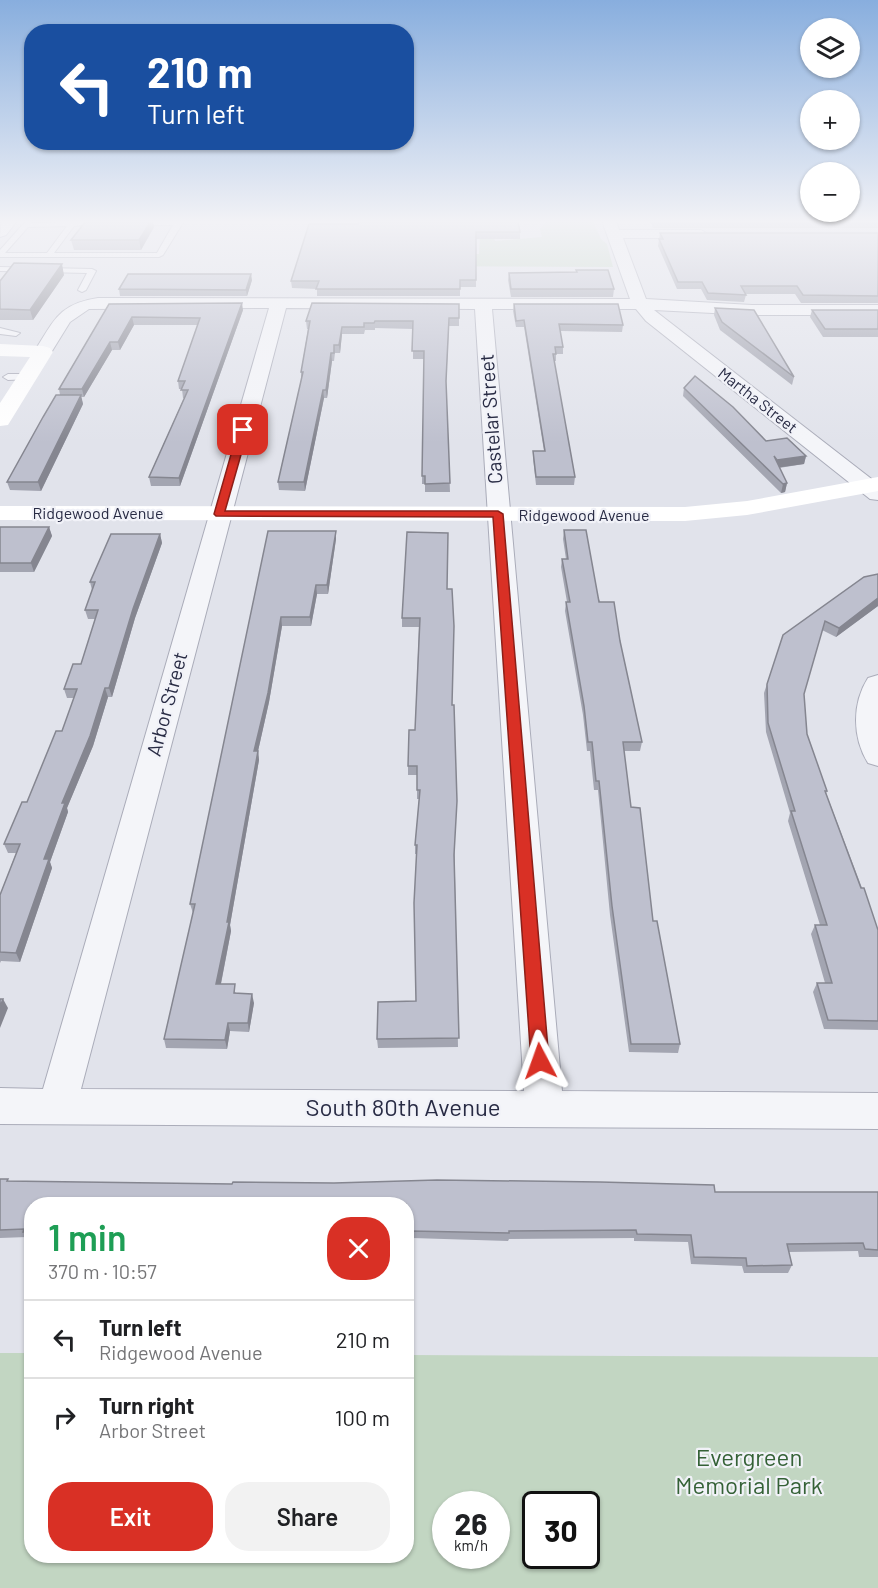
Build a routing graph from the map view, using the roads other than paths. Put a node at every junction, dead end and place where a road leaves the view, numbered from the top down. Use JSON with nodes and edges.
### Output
{"nodes":[{"id":1,"x":81,"y":295,"type":"edge"},
{"id":2,"x":637,"y":295,"type":"edge"},
{"id":3,"x":80,"y":298,"type":"junction"},
{"id":4,"x":279,"y":303,"type":"junction"},
{"id":5,"x":483,"y":303,"type":"junction"},
{"id":6,"x":640,"y":304,"type":"junction"},
{"id":7,"x":878,"y":310,"type":"edge"},
{"id":8,"x":0,"y":331,"type":"edge"},
{"id":9,"x":16,"y":333,"type":"dead end"},
{"id":10,"x":0,"y":350,"type":"edge"},
{"id":11,"x":43,"y":352,"type":"junction"},
{"id":12,"x":0,"y":420,"type":"edge"},
{"id":13,"x":875,"y":488,"type":"edge"},
{"id":14,"x":0,"y":513,"type":"edge"},
{"id":15,"x":219,"y":514,"type":"junction"},
{"id":16,"x":498,"y":514,"type":"junction"},
{"id":17,"x":878,"y":684,"type":"edge"},
{"id":18,"x":878,"y":756,"type":"edge"},
{"id":19,"x":0,"y":1106,"type":"edge"},
{"id":20,"x":57,"y":1106,"type":"junction"},
{"id":21,"x":544,"y":1109,"type":"junction"},
{"id":22,"x":878,"y":1111,"type":"edge"}],
"edges":[{"from":1,"to":3,"type":"lane"},
{"from":2,"to":6,"type":"street"},
{"from":3,"to":4,"type":"street"},
{"from":3,"to":11,"type":"street"},
{"from":4,"to":5,"type":"street"},
{"from":4,"to":15,"type":"street","name":"Arbor Street"},
{"from":5,"to":6,"type":"street"},
{"from":5,"to":16,"type":"street","name":"Castelar Street"},
{"from":6,"to":7,"type":"street"},
{"from":6,"to":13,"type":"street","name":"Martha Street"},
{"from":8,"to":9,"type":"lane"},
{"from":10,"to":11,"type":"main road"},
{"from":11,"to":12,"type":"main road"},
{"from":13,"to":16,"type":"main road","name":"Ridgewood Avenue"},
{"from":14,"to":15,"type":"main road","name":"Ridgewood Avenue"},
{"from":15,"to":16,"type":"main road","name":"Ridgewood Avenue"},
{"from":15,"to":20,"type":"street","name":"Arbor Street"},
{"from":16,"to":21,"type":"street","name":"Castelar Street"},
{"from":17,"to":18,"type":"street"},
{"from":19,"to":20,"type":"street","name":"South 80th Avenue"},
{"from":20,"to":21,"type":"street","name":"South 80th Avenue"},
{"from":21,"to":22,"type":"street","name":"South 80th Avenue"}]}
